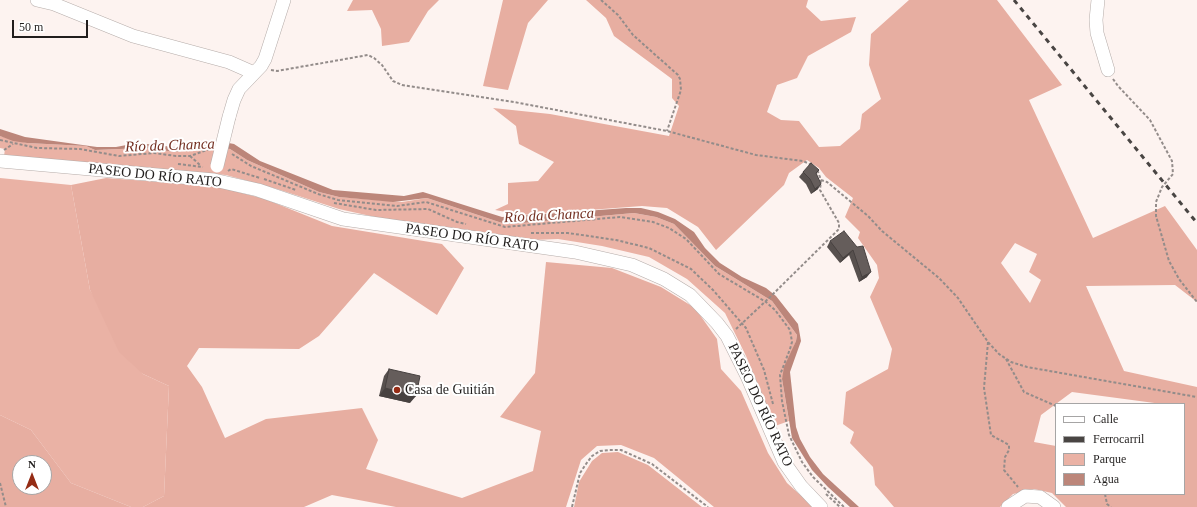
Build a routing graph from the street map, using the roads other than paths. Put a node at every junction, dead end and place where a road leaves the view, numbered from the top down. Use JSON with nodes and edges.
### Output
{"nodes":[{"id":1,"x":37,"y":0,"type":"edge"},
{"id":2,"x":284,"y":0,"type":"edge"},
{"id":3,"x":1098,"y":0,"type":"edge"},
{"id":4,"x":258,"y":70,"type":"junction"},
{"id":5,"x":1108,"y":70,"type":"road end"},
{"id":6,"x":4,"y":157,"type":"edge"},
{"id":7,"x":216,"y":173,"type":"junction"},
{"id":8,"x":821,"y":507,"type":"edge"},
{"id":9,"x":1008,"y":507,"type":"edge"},
{"id":10,"x":1054,"y":507,"type":"edge"}],
"edges":[{"from":1,"to":4,"type":"street"},
{"from":2,"to":4,"type":"street"},
{"from":3,"to":5,"type":"street"},
{"from":4,"to":7,"type":"street","bridge":true},
{"from":6,"to":7,"type":"street","name":"PASEO DO RÍO RATO"},
{"from":7,"to":8,"type":"street","name":"PASEO DO RÍO RATO"},
{"from":9,"to":10,"type":"street"}]}
